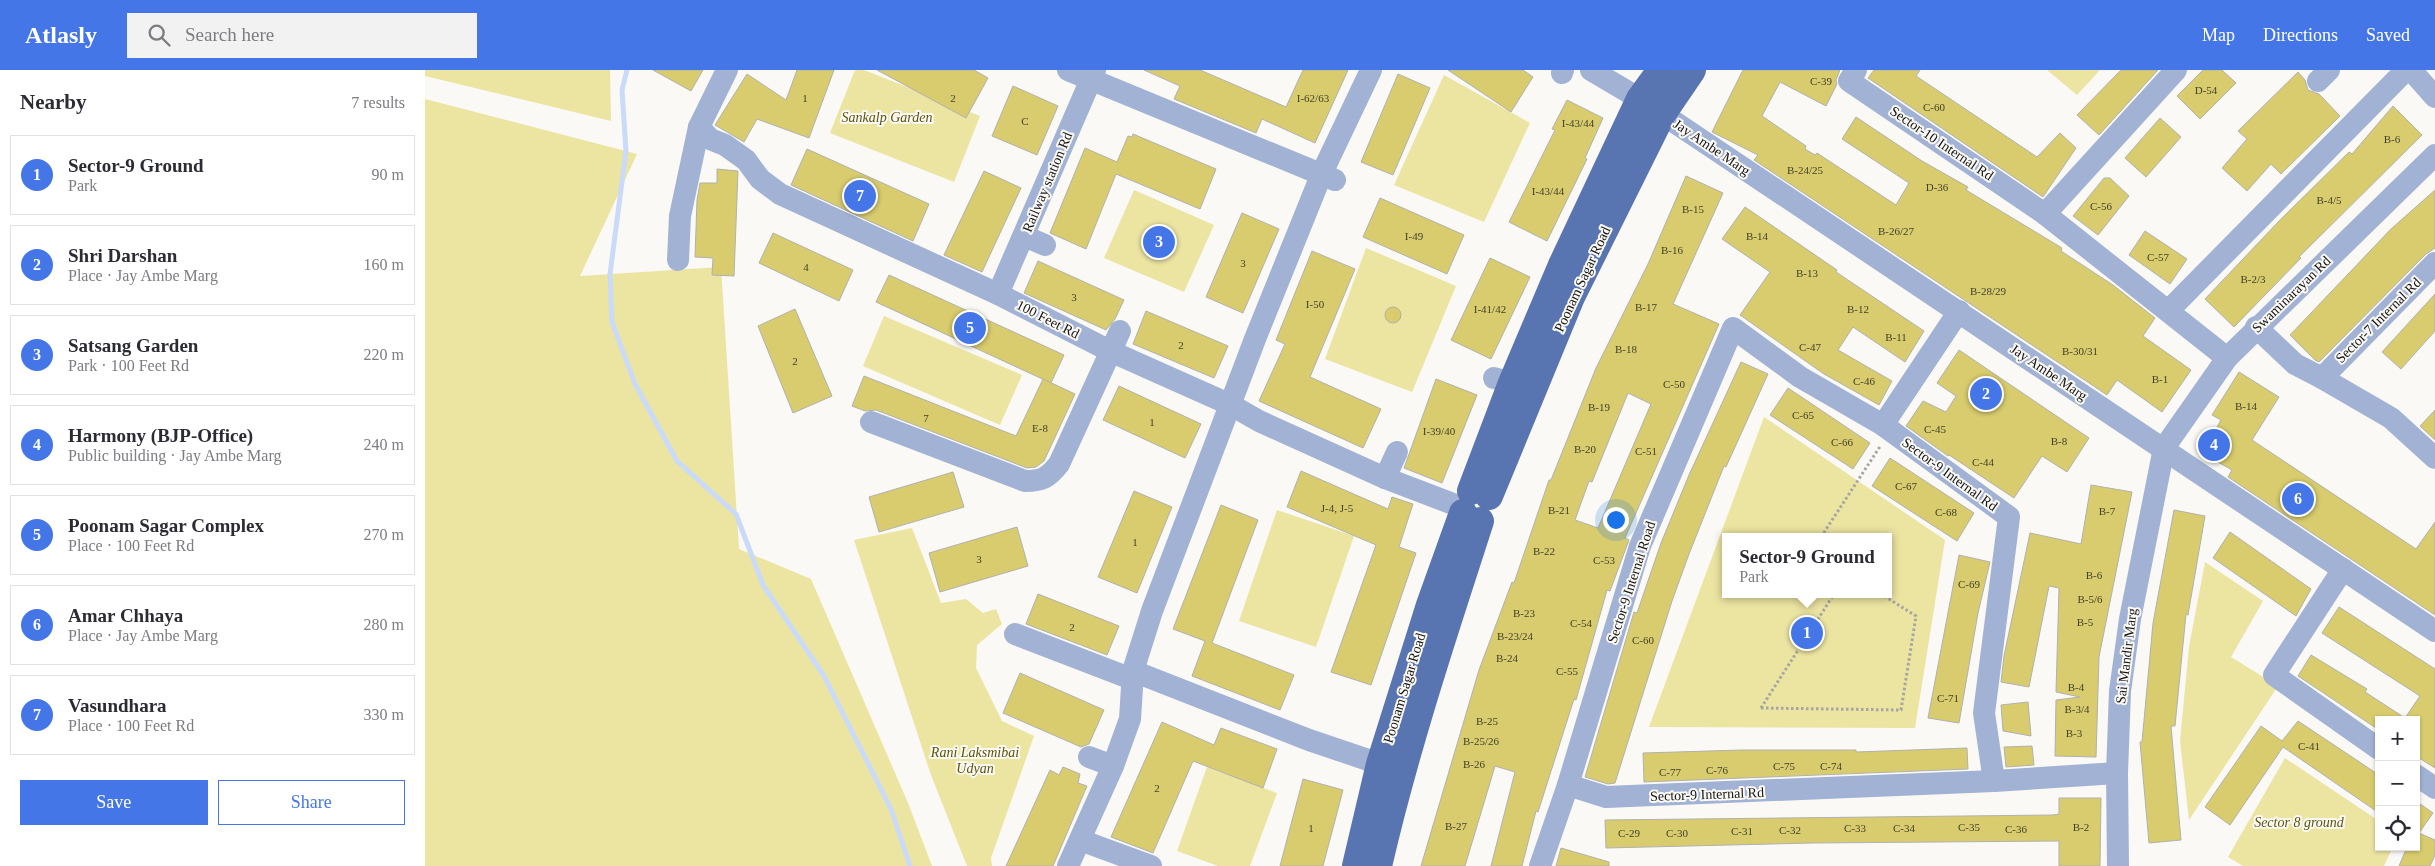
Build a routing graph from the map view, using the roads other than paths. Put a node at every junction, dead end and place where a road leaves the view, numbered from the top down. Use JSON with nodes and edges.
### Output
{"nodes":[{"id":1,"x":727,"y":70,"type":"edge"},
{"id":2,"x":1068,"y":70,"type":"edge"},
{"id":3,"x":1371,"y":70,"type":"edge"},
{"id":4,"x":1591,"y":70,"type":"edge"},
{"id":5,"x":1661,"y":70,"type":"edge"},
{"id":6,"x":1692,"y":70,"type":"edge"},
{"id":7,"x":1856,"y":70,"type":"edge"},
{"id":8,"x":2176,"y":70,"type":"edge"},
{"id":9,"x":2406,"y":70,"type":"edge"},
{"id":10,"x":2411,"y":70,"type":"edge"},
{"id":11,"x":1093,"y":75,"type":"edge"},
{"id":12,"x":2435,"y":98,"type":"edge"},
{"id":13,"x":1640,"y":99,"type":"junction"},
{"id":14,"x":1662,"y":114,"type":"junction"},
{"id":15,"x":699,"y":127,"type":"junction"},
{"id":16,"x":2435,"y":155,"type":"edge"},
{"id":17,"x":1333,"y":169,"type":"junction"},
{"id":18,"x":2045,"y":214,"type":"junction"},
{"id":19,"x":1027,"y":231,"type":"junction"},
{"id":20,"x":1048,"y":239,"type":"dead end"},
{"id":21,"x":678,"y":260,"type":"dead end"},
{"id":22,"x":2435,"y":263,"type":"edge"},
{"id":23,"x":998,"y":294,"type":"junction"},
{"id":24,"x":2169,"y":310,"type":"junction"},
{"id":25,"x":1959,"y":311,"type":"junction"},
{"id":26,"x":2256,"y":327,"type":"junction"},
{"id":27,"x":1120,"y":330,"type":"dead end"},
{"id":28,"x":1110,"y":351,"type":"junction"},
{"id":29,"x":2227,"y":358,"type":"junction"},
{"id":30,"x":2321,"y":378,"type":"junction"},
{"id":31,"x":1231,"y":405,"type":"junction"},
{"id":32,"x":871,"y":422,"type":"dead end"},
{"id":33,"x":1883,"y":425,"type":"junction"},
{"id":34,"x":2164,"y":448,"type":"junction"},
{"id":35,"x":1397,"y":452,"type":"dead end"},
{"id":36,"x":2435,"y":458,"type":"edge"},
{"id":37,"x":1385,"y":478,"type":"junction"},
{"id":38,"x":1473,"y":506,"type":"junction"},
{"id":39,"x":2343,"y":569,"type":"junction"},
{"id":40,"x":2435,"y":631,"type":"edge"},
{"id":41,"x":1015,"y":634,"type":"dead end"},
{"id":42,"x":1133,"y":675,"type":"junction"},
{"id":43,"x":2375,"y":746,"type":"edge"},
{"id":44,"x":1089,"y":757,"type":"dead end"},
{"id":45,"x":1380,"y":764,"type":"junction"},
{"id":46,"x":1113,"y":766,"type":"junction"},
{"id":47,"x":2117,"y":773,"type":"junction"},
{"id":48,"x":2420,"y":778,"type":"edge"},
{"id":49,"x":1994,"y":781,"type":"junction"},
{"id":50,"x":1568,"y":785,"type":"junction"},
{"id":51,"x":2435,"y":788,"type":"edge"},
{"id":52,"x":1080,"y":840,"type":"junction"},
{"id":53,"x":1069,"y":866,"type":"edge"},
{"id":54,"x":1151,"y":866,"type":"edge"},
{"id":55,"x":1356,"y":866,"type":"edge"},
{"id":56,"x":1378,"y":866,"type":"edge"},
{"id":57,"x":1540,"y":866,"type":"edge"},
{"id":58,"x":2118,"y":866,"type":"edge"}],
"edges":[{"from":1,"to":15,"type":"street"},
{"from":2,"to":11,"type":"street"},
{"from":3,"to":17,"type":"street"},
{"from":4,"to":13,"type":"street","name":"Jay Ambe Marg"},
{"from":5,"to":13,"type":"main road","name":"Poonam Sagar Road"},
{"from":6,"to":14,"type":"main road","name":"Poonam Sagar Road"},
{"from":7,"to":18,"type":"street","name":"Sector-10 Internal Rd"},
{"from":8,"to":18,"type":"street"},
{"from":9,"to":24,"type":"street"},
{"from":10,"to":12,"type":"street"},
{"from":11,"to":17,"type":"street"},
{"from":11,"to":19,"type":"street","name":"Railway station Rd"},
{"from":13,"to":14,"type":"street","name":"Jay Ambe Marg"},
{"from":13,"to":38,"type":"main road","name":"Poonam Sagar Road"},
{"from":14,"to":25,"type":"street","name":"Jay Ambe Marg"},
{"from":14,"to":38,"type":"main road","name":"Poonam Sagar Road"},
{"from":15,"to":21,"type":"street"},
{"from":15,"to":23,"type":"street","name":"100 Feet Rd"},
{"from":16,"to":26,"type":"street","name":"Swaminarayan Rd"},
{"from":17,"to":31,"type":"street"},
{"from":18,"to":24,"type":"street","name":"Sector-10 Internal Rd"},
{"from":19,"to":20,"type":"street"},
{"from":19,"to":23,"type":"street","name":"Railway station Rd"},
{"from":22,"to":30,"type":"street","name":"Sector-7 Internal Rd"},
{"from":23,"to":28,"type":"street","name":"100 Feet Rd"},
{"from":24,"to":29,"type":"street","name":"Sector-10 Internal Rd"},
{"from":25,"to":33,"type":"street"},
{"from":25,"to":34,"type":"street","name":"Jay Ambe Marg"},
{"from":26,"to":29,"type":"street","name":"Swaminarayan Rd"},
{"from":26,"to":30,"type":"street"},
{"from":27,"to":28,"type":"street"},
{"from":28,"to":31,"type":"street","name":"100 Feet Rd"},
{"from":28,"to":32,"type":"street"},
{"from":29,"to":34,"type":"street","name":"Swaminarayan Rd"},
{"from":30,"to":36,"type":"street"},
{"from":31,"to":37,"type":"street","name":"100 Feet Rd"},
{"from":31,"to":42,"type":"street"},
{"from":33,"to":49,"type":"street","name":"Sector-9 Internal Rd"},
{"from":33,"to":50,"type":"street","name":"Sector-9 Internal Road"},
{"from":34,"to":39,"type":"street","name":"Jay Ambe Marg"},
{"from":34,"to":47,"type":"street","name":"Sai Mandir Marg"},
{"from":35,"to":37,"type":"street"},
{"from":37,"to":38,"type":"street","name":"100 Feet Rd"},
{"from":38,"to":45,"type":"main road","name":"Poonam Sagar Road"},
{"from":38,"to":56,"type":"main road","name":"Poonam Sagar Road"},
{"from":39,"to":40,"type":"street","name":"Jay Ambe Marg"},
{"from":39,"to":43,"type":"street"},
{"from":41,"to":42,"type":"street"},
{"from":42,"to":45,"type":"street"},
{"from":42,"to":46,"type":"street"},
{"from":44,"to":46,"type":"street"},
{"from":45,"to":55,"type":"main road","name":"Poonam Sagar Road"},
{"from":46,"to":52,"type":"street"},
{"from":47,"to":49,"type":"street","name":"Sector-9 Internal Rd"},
{"from":47,"to":58,"type":"street","name":"Sai Mandir Marg"},
{"from":48,"to":51,"type":"street"},
{"from":49,"to":50,"type":"street","name":"Sector-9 Internal Rd"},
{"from":50,"to":57,"type":"street"},
{"from":52,"to":53,"type":"street"},
{"from":52,"to":54,"type":"street"}]}
